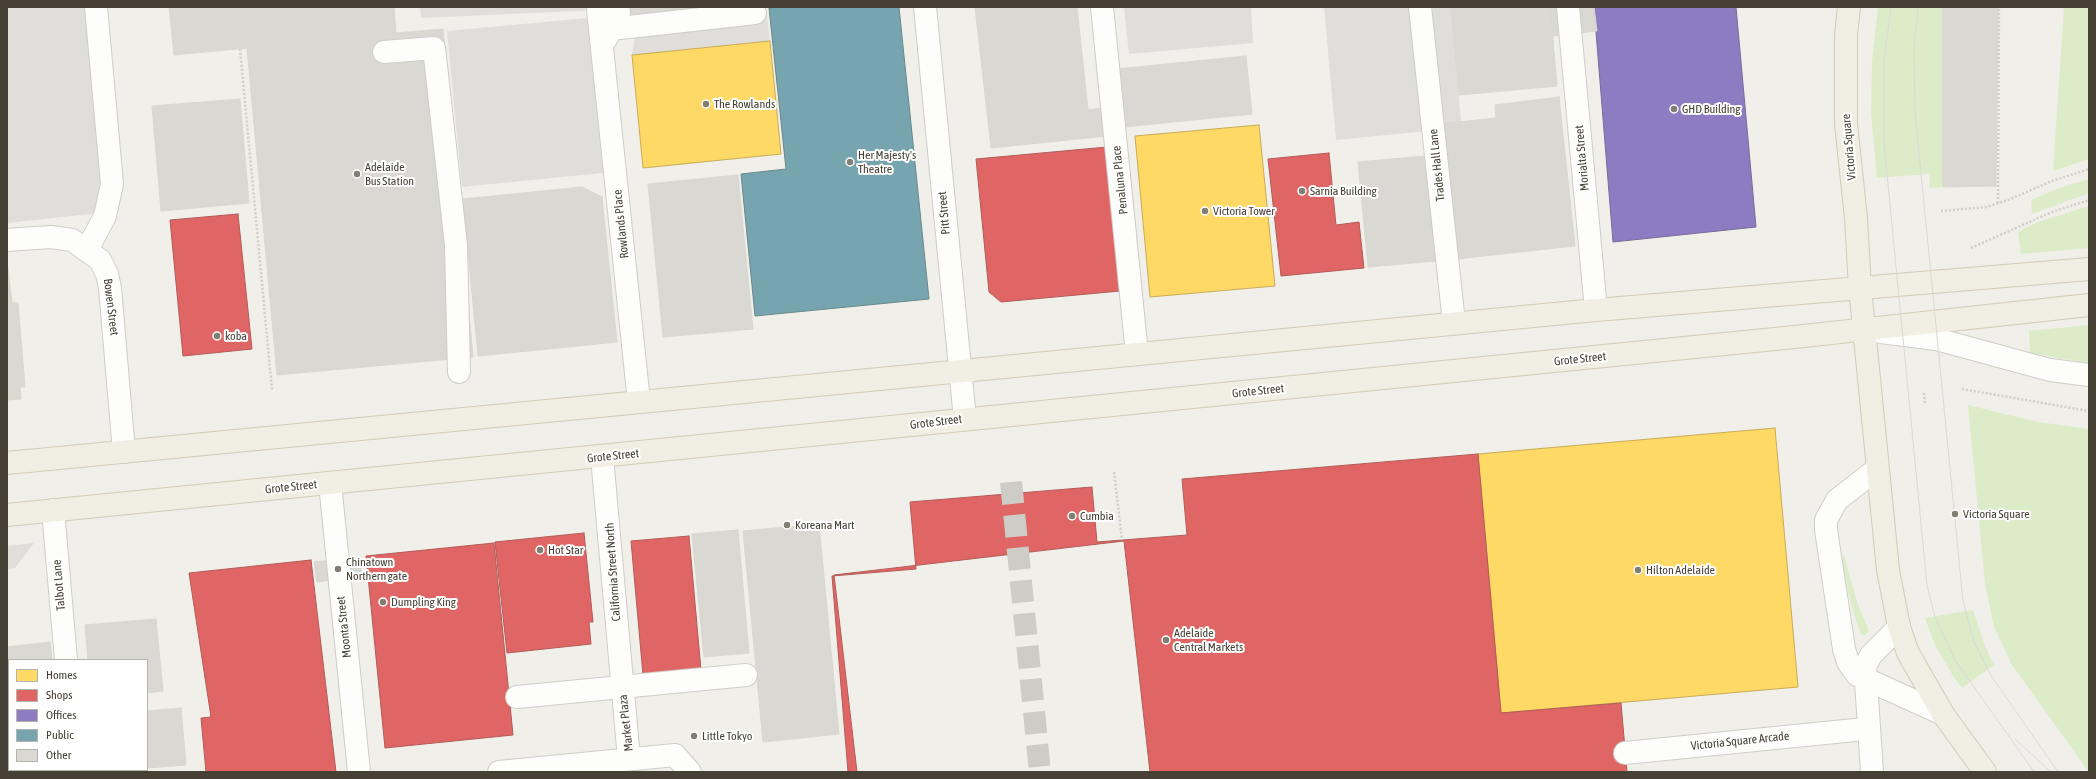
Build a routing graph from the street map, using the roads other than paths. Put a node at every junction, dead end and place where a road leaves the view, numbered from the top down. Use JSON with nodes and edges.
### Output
{"nodes":[{"id":1,"x":96,"y":7,"type":"edge"},
{"id":2,"x":925,"y":7,"type":"edge"},
{"id":3,"x":1102,"y":7,"type":"edge"},
{"id":4,"x":1420,"y":7,"type":"edge"},
{"id":5,"x":1568,"y":7,"type":"edge"},
{"id":6,"x":1849,"y":7,"type":"edge"},
{"id":7,"x":608,"y":8,"type":"edge"},
{"id":8,"x":755,"y":13,"type":"dead end"},
{"id":9,"x":607,"y":37,"type":"junction"},
{"id":10,"x":384,"y":52,"type":"dead end"},
{"id":11,"x":7,"y":240,"type":"edge"},
{"id":12,"x":88,"y":250,"type":"junction"},
{"id":13,"x":2089,"y":269,"type":"edge"},
{"id":14,"x":1860,"y":288,"type":"junction"},
{"id":15,"x":2089,"y":305,"type":"edge"},
{"id":16,"x":1596,"y":310,"type":"junction"},
{"id":17,"x":1454,"y":323,"type":"junction"},
{"id":18,"x":1864,"y":330,"type":"junction"},
{"id":19,"x":1137,"y":354,"type":"junction"},
{"id":20,"x":959,"y":371,"type":"junction"},
{"id":21,"x":460,"y":372,"type":"dead end"},
{"id":22,"x":2089,"y":375,"type":"edge"},
{"id":23,"x":639,"y":402,"type":"junction"},
{"id":24,"x":965,"y":419,"type":"junction"},
{"id":25,"x":124,"y":452,"type":"junction"},
{"id":26,"x":602,"y":457,"type":"junction"},
{"id":27,"x":7,"y":463,"type":"edge"},
{"id":28,"x":1877,"y":469,"type":"junction"},
{"id":29,"x":330,"y":483,"type":"junction"},
{"id":30,"x":52,"y":510,"type":"junction"},
{"id":31,"x":7,"y":515,"type":"edge"},
{"id":32,"x":1899,"y":627,"type":"junction"},
{"id":33,"x":66,"y":659,"type":"edge"},
{"id":34,"x":746,"y":675,"type":"dead end"},
{"id":35,"x":1865,"y":679,"type":"junction"},
{"id":36,"x":622,"y":686,"type":"junction"},
{"id":37,"x":517,"y":697,"type":"dead end"},
{"id":38,"x":1943,"y":714,"type":"junction"},
{"id":39,"x":1855,"y":730,"type":"dead end"},
{"id":40,"x":1625,"y":753,"type":"dead end"},
{"id":41,"x":629,"y":760,"type":"junction"},
{"id":42,"x":32,"y":771,"type":"edge"},
{"id":43,"x":21,"y":772,"type":"edge"},
{"id":44,"x":359,"y":772,"type":"edge"},
{"id":45,"x":499,"y":772,"type":"edge"},
{"id":46,"x":690,"y":772,"type":"edge"},
{"id":47,"x":1872,"y":772,"type":"edge"},
{"id":48,"x":1985,"y":772,"type":"edge"}],
"edges":[{"from":1,"to":12,"type":"street"},
{"from":2,"to":20,"type":"street","name":"Pitt Street"},
{"from":3,"to":19,"type":"street","name":"Penaluna Place"},
{"from":4,"to":17,"type":"street","name":"Trades Hall Lane"},
{"from":5,"to":16,"type":"street","name":"Morialta Street"},
{"from":6,"to":14,"type":"main road","name":"Victoria Square"},
{"from":7,"to":9,"type":"street","name":"Rowlands Place"},
{"from":8,"to":9,"type":"street"},
{"from":9,"to":23,"type":"street","name":"Rowlands Place"},
{"from":10,"to":21,"type":"street"},
{"from":11,"to":12,"type":"street","name":"Bowen Street"},
{"from":12,"to":25,"type":"street","name":"Bowen Street"},
{"from":13,"to":14,"type":"main road"},
{"from":14,"to":16,"type":"main road"},
{"from":14,"to":18,"type":"main road","name":"Victoria Square"},
{"from":15,"to":18,"type":"main road"},
{"from":16,"to":17,"type":"main road"},
{"from":17,"to":19,"type":"main road"},
{"from":18,"to":22,"type":"street"},
{"from":18,"to":24,"type":"main road","name":"Grote Street"},
{"from":18,"to":28,"type":"main road","name":"Victoria Square"},
{"from":19,"to":20,"type":"main road"},
{"from":20,"to":23,"type":"main road"},
{"from":20,"to":24,"type":"street","name":"Pitt Street"},
{"from":23,"to":25,"type":"main road"},
{"from":24,"to":26,"type":"main road","name":"Grote Street"},
{"from":25,"to":27,"type":"main road"},
{"from":26,"to":29,"type":"main road","name":"Grote Street"},
{"from":26,"to":36,"type":"street","name":"California Street North"},
{"from":28,"to":32,"type":"main road","name":"Victoria Square"},
{"from":28,"to":35,"type":"street"},
{"from":29,"to":30,"type":"main road","name":"Grote Street"},
{"from":29,"to":44,"type":"street","name":"Moonta Street"},
{"from":30,"to":31,"type":"main road","name":"Grote Street"},
{"from":30,"to":33,"type":"street","name":"Talbot Lane"},
{"from":32,"to":35,"type":"street"},
{"from":32,"to":38,"type":"main road","name":"Victoria Square"},
{"from":34,"to":36,"type":"street"},
{"from":35,"to":38,"type":"street"},
{"from":35,"to":47,"type":"street"},
{"from":36,"to":37,"type":"street"},
{"from":36,"to":41,"type":"street","name":"Market Plaza"},
{"from":38,"to":48,"type":"main road","name":"Victoria Square"},
{"from":39,"to":40,"type":"street","name":"Victoria Square Arcade"},
{"from":41,"to":45,"type":"street"},
{"from":41,"to":46,"type":"street"},
{"from":42,"to":43,"type":"street"}]}
